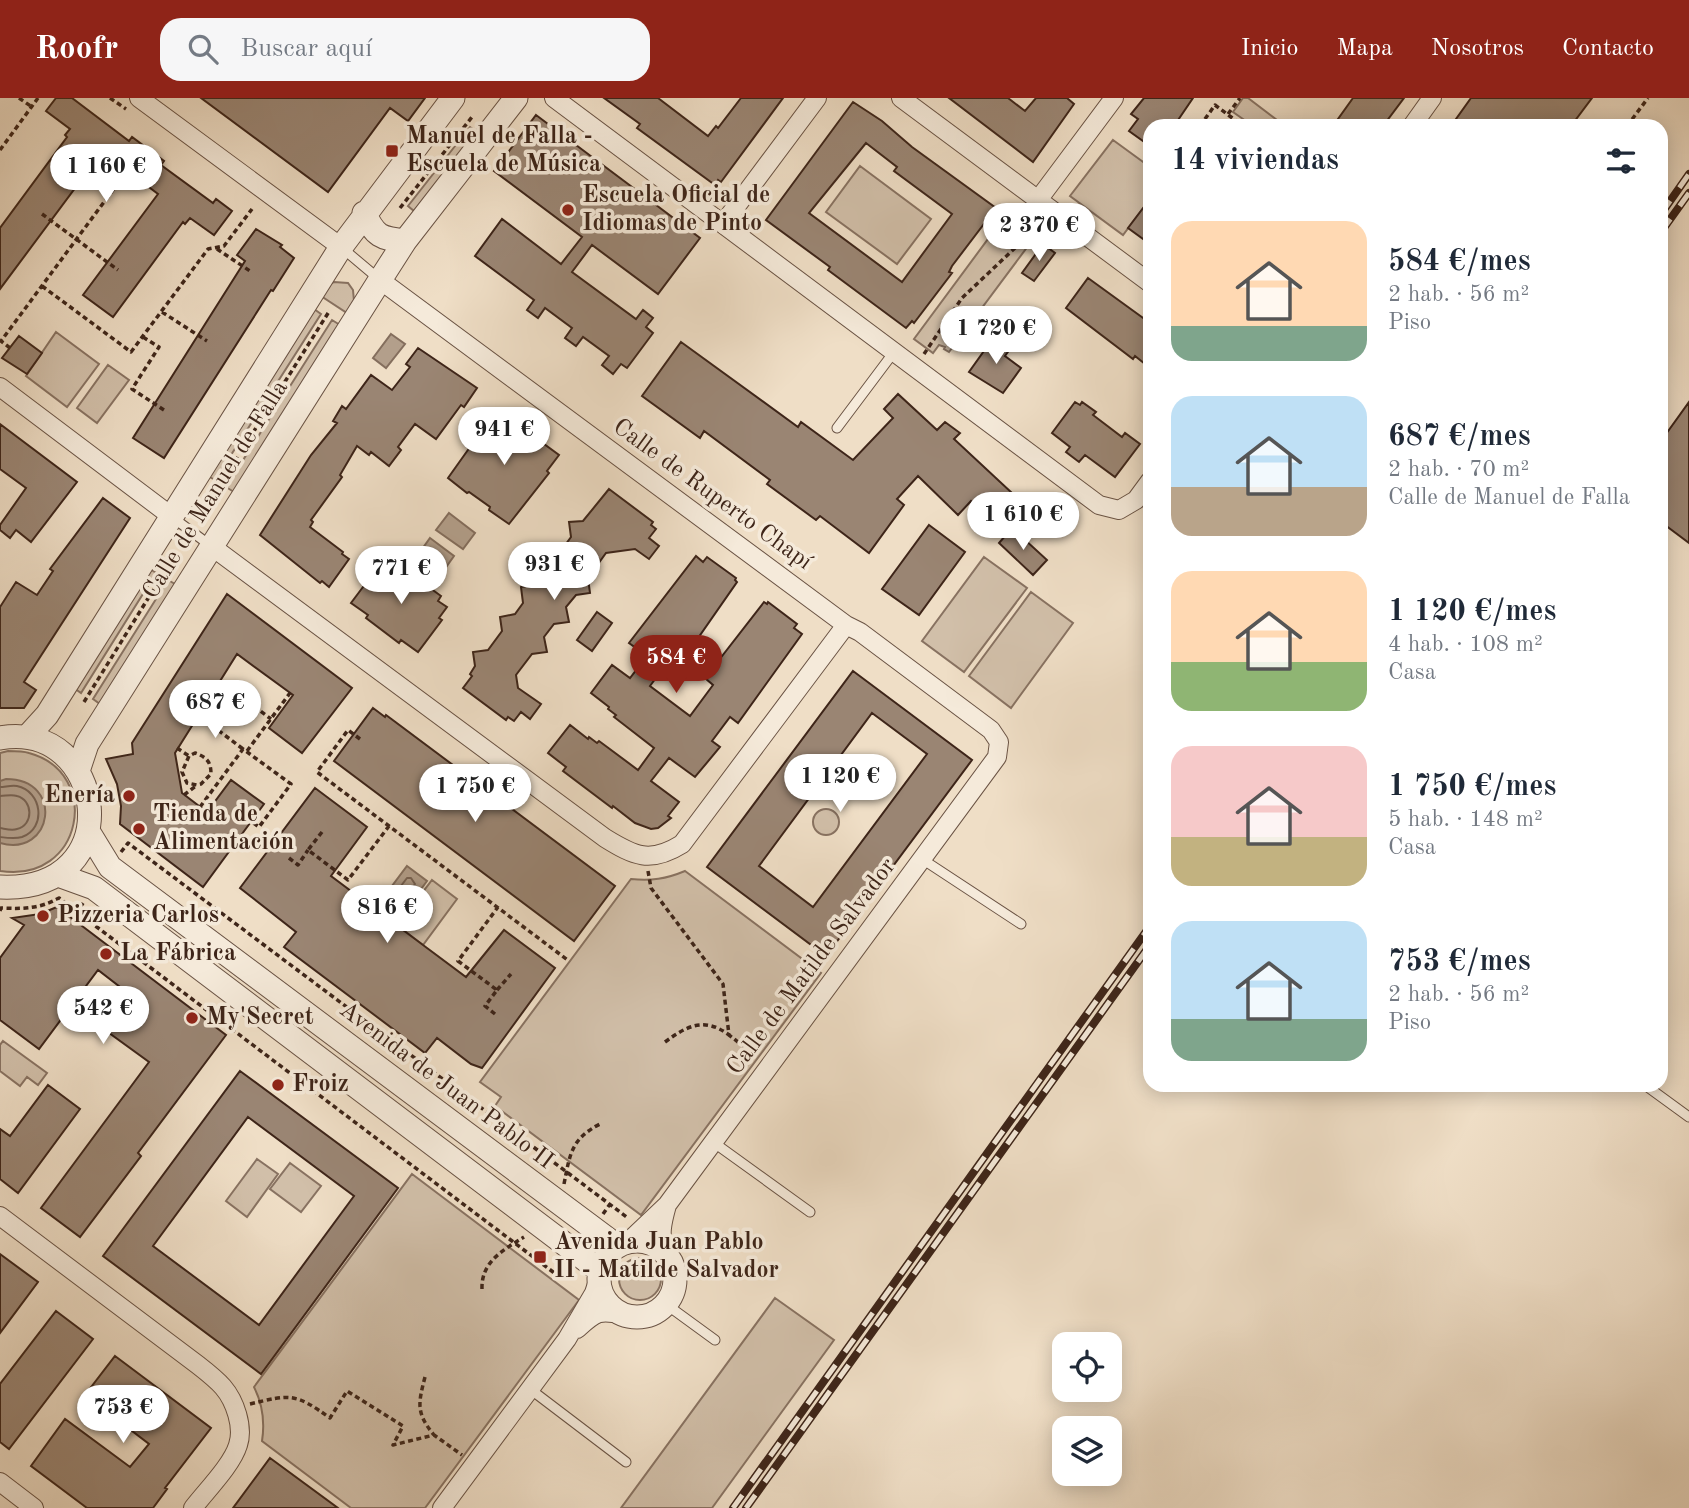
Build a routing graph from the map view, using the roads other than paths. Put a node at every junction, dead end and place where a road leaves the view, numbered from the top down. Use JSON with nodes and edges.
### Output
{"nodes":[{"id":1,"x":139,"y":98,"type":"edge"},
{"id":2,"x":453,"y":98,"type":"edge"},
{"id":3,"x":516,"y":98,"type":"edge"},
{"id":4,"x":554,"y":98,"type":"edge"},
{"id":5,"x":817,"y":98,"type":"edge"},
{"id":6,"x":901,"y":98,"type":"edge"},
{"id":7,"x":1114,"y":98,"type":"edge"},
{"id":8,"x":1432,"y":98,"type":"edge"},
{"id":9,"x":1417,"y":119,"type":"edge"},
{"id":10,"x":1038,"y":200,"type":"junction"},
{"id":11,"x":364,"y":214,"type":"junction"},
{"id":12,"x":723,"y":224,"type":"junction"},
{"id":13,"x":405,"y":241,"type":"junction"},
{"id":14,"x":341,"y":247,"type":"junction"},
{"id":15,"x":1143,"y":278,"type":"edge"},
{"id":16,"x":380,"y":280,"type":"junction"},
{"id":17,"x":894,"y":352,"type":"junction"},
{"id":18,"x":0,"y":387,"type":"edge"},
{"id":19,"x":837,"y":428,"type":"dead end"},
{"id":20,"x":1143,"y":490,"type":"edge"},
{"id":21,"x":171,"y":516,"type":"junction"},
{"id":22,"x":211,"y":546,"type":"junction"},
{"id":23,"x":846,"y":625,"type":"junction"},
{"id":24,"x":0,"y":737,"type":"edge"},
{"id":25,"x":27,"y":737,"type":"junction"},
{"id":26,"x":997,"y":758,"type":"joint"},
{"id":27,"x":78,"y":771,"type":"junction"},
{"id":28,"x":88,"y":831,"type":"junction"},
{"id":29,"x":922,"y":859,"type":"junction"},
{"id":30,"x":58,"y":875,"type":"junction"},
{"id":31,"x":0,"y":887,"type":"edge"},
{"id":32,"x":1021,"y":924,"type":"dead end"},
{"id":33,"x":1655,"y":1092,"type":"edge"},
{"id":34,"x":1689,"y":1117,"type":"edge"},
{"id":35,"x":713,"y":1142,"type":"junction"},
{"id":36,"x":667,"y":1205,"type":"junction"},
{"id":37,"x":810,"y":1212,"type":"dead end"},
{"id":38,"x":0,"y":1216,"type":"edge"},
{"id":39,"x":622,"y":1244,"type":"junction"},
{"id":40,"x":665,"y":1253,"type":"junction"},
{"id":41,"x":599,"y":1274,"type":"junction"},
{"id":42,"x":667,"y":1305,"type":"junction"},
{"id":43,"x":623,"y":1315,"type":"junction"},
{"id":44,"x":567,"y":1339,"type":"junction"},
{"id":45,"x":715,"y":1340,"type":"dead end"},
{"id":46,"x":530,"y":1388,"type":"junction"},
{"id":47,"x":626,"y":1462,"type":"dead end"},
{"id":48,"x":0,"y":1482,"type":"edge"},
{"id":49,"x":34,"y":1508,"type":"edge"},
{"id":50,"x":193,"y":1508,"type":"edge"},
{"id":51,"x":442,"y":1508,"type":"edge"}],
"edges":[{"from":1,"to":14,"type":"street"},
{"from":2,"to":11,"type":"street","name":"Calle de Manuel de Falla"},
{"from":3,"to":13,"type":"street","name":"Calle de Manuel de Falla"},
{"from":4,"to":12,"type":"street"},
{"from":5,"to":12,"type":"street"},
{"from":6,"to":10,"type":"street"},
{"from":7,"to":10,"type":"street"},
{"from":8,"to":9,"type":"street"},
{"from":10,"to":15,"type":"street"},
{"from":11,"to":13,"type":"street"},
{"from":11,"to":14,"type":"street","name":"Calle de Manuel de Falla"},
{"from":12,"to":17,"type":"street"},
{"from":13,"to":16,"type":"street","name":"Calle de Manuel de Falla"},
{"from":14,"to":16,"type":"lane"},
{"from":14,"to":21,"type":"street","name":"Calle de Manuel de Falla"},
{"from":16,"to":22,"type":"street","name":"Calle de Manuel de Falla"},
{"from":16,"to":23,"type":"street","name":"Calle de Ruperto Chapí"},
{"from":17,"to":19,"type":"lane"},
{"from":17,"to":20,"type":"street"},
{"from":18,"to":21,"type":"street"},
{"from":21,"to":22,"type":"lane"},
{"from":21,"to":25,"type":"street","name":"Calle de Manuel de Falla"},
{"from":22,"to":23,"type":"street"},
{"from":22,"to":27,"type":"street","name":"Calle de Manuel de Falla"},
{"from":23,"to":26,"type":"street","name":"Calle de Ruperto Chapí"},
{"from":24,"to":25,"type":"street"},
{"from":25,"to":27,"type":"street"},
{"from":26,"to":29,"type":"street","name":"Calle de Matilde Salvador"},
{"from":27,"to":28,"type":"street"},
{"from":28,"to":30,"type":"street"},
{"from":28,"to":39,"type":"street","name":"Avenida de Juan Pablo II"},
{"from":29,"to":32,"type":"lane"},
{"from":29,"to":35,"type":"street","name":"Calle de Matilde Salvador"},
{"from":30,"to":31,"type":"street"},
{"from":30,"to":41,"type":"street"},
{"from":33,"to":34,"type":"lane"},
{"from":35,"to":36,"type":"street","name":"Calle de Matilde Salvador"},
{"from":35,"to":37,"type":"lane"},
{"from":36,"to":39,"type":"street","name":"Calle de Matilde Salvador"},
{"from":36,"to":40,"type":"street","name":"Calle de Matilde Salvador"},
{"from":38,"to":50,"type":"street"},
{"from":39,"to":40,"type":"street"},
{"from":39,"to":41,"type":"street"},
{"from":40,"to":42,"type":"street"},
{"from":41,"to":43,"type":"street"},
{"from":41,"to":44,"type":"street"},
{"from":42,"to":43,"type":"street"},
{"from":42,"to":45,"type":"lane"},
{"from":43,"to":44,"type":"street"},
{"from":44,"to":46,"type":"street"},
{"from":46,"to":47,"type":"lane"},
{"from":46,"to":51,"type":"street"},
{"from":48,"to":49,"type":"street"}]}
